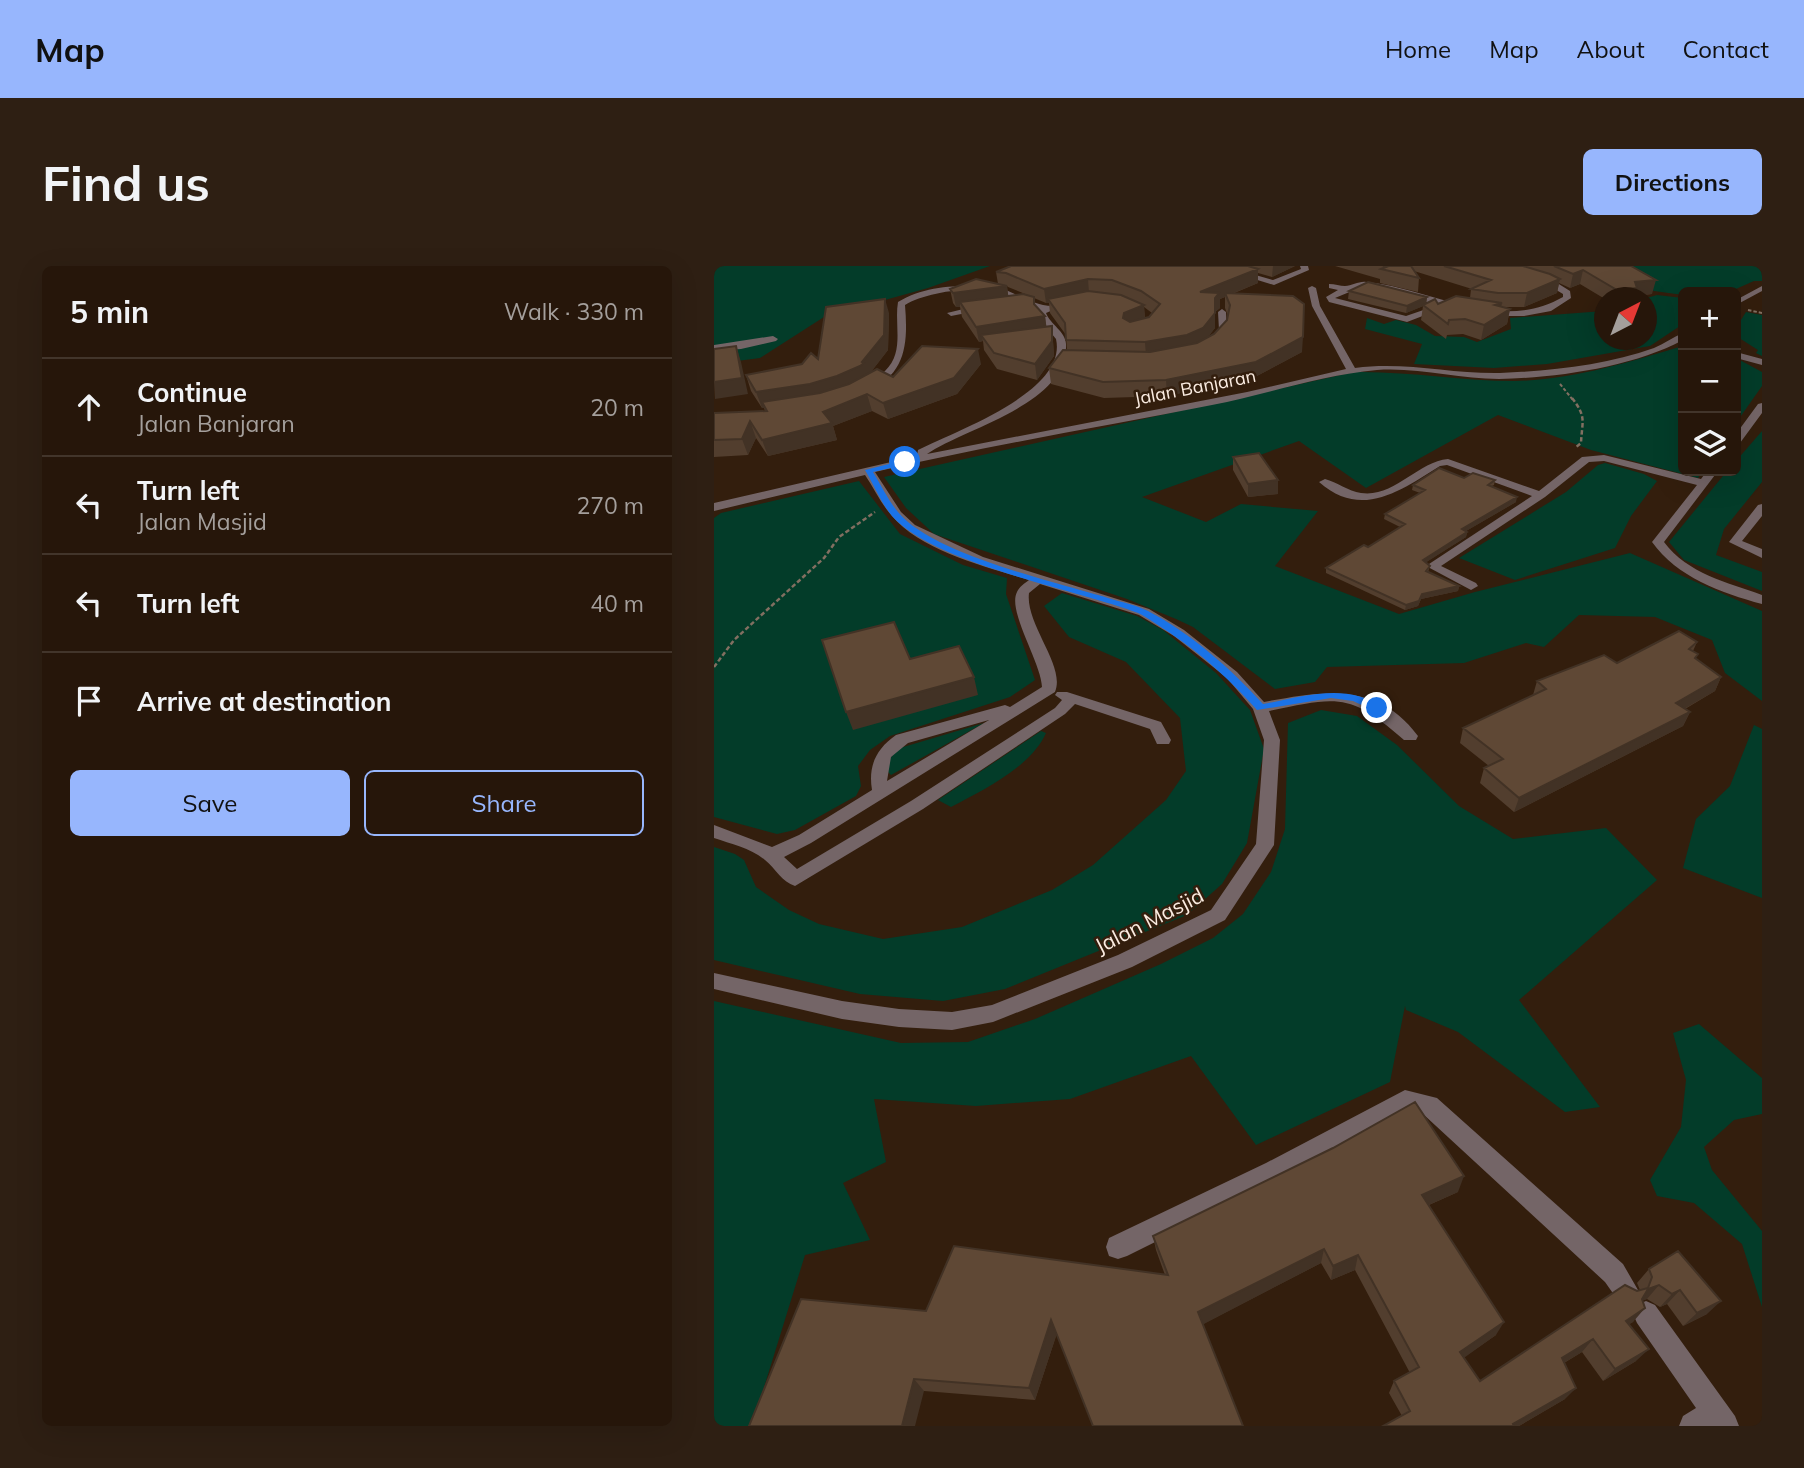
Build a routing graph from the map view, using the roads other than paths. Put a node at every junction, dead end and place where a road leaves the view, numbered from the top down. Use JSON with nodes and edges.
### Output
{"nodes":[{"id":1,"x":1216,"y":266,"type":"edge"},
{"id":2,"x":1304,"y":266,"type":"edge"},
{"id":3,"x":1363,"y":273,"type":"dead end"},
{"id":4,"x":1531,"y":278,"type":"edge"},
{"id":5,"x":1302,"y":280,"type":"junction"},
{"id":6,"x":1364,"y":284,"type":"junction"},
{"id":7,"x":1420,"y":287,"type":"edge"},
{"id":8,"x":1312,"y":288,"type":"junction"},
{"id":9,"x":1762,"y":288,"type":"edge"},
{"id":10,"x":1346,"y":289,"type":"junction"},
{"id":11,"x":1741,"y":300,"type":"edge"},
{"id":12,"x":1026,"y":303,"type":"junction"},
{"id":13,"x":1448,"y":303,"type":"junction"},
{"id":14,"x":1005,"y":304,"type":"edge"},
{"id":15,"x":991,"y":306,"type":"edge"},
{"id":16,"x":1222,"y":312,"type":"edge"},
{"id":17,"x":951,"y":313,"type":"edge"},
{"id":18,"x":1058,"y":335,"type":"junction"},
{"id":19,"x":1043,"y":337,"type":"edge"},
{"id":20,"x":773,"y":339,"type":"dead end"},
{"id":21,"x":1678,"y":341,"type":"edge"},
{"id":22,"x":714,"y":348,"type":"edge"},
{"id":23,"x":1198,"y":351,"type":"edge"},
{"id":24,"x":1741,"y":356,"type":"edge"},
{"id":25,"x":1762,"y":362,"type":"edge"},
{"id":26,"x":1352,"y":371,"type":"junction"},
{"id":27,"x":861,"y":390,"type":"edge"},
{"id":28,"x":1762,"y":406,"type":"edge"},
{"id":29,"x":1741,"y":434,"type":"edge"},
{"id":30,"x":921,"y":459,"type":"junction"},
{"id":31,"x":868,"y":470,"type":"junction"},
{"id":32,"x":1709,"y":476,"type":"edge"},
{"id":33,"x":1325,"y":482,"type":"dead end"},
{"id":34,"x":1704,"y":483,"type":"junction"},
{"id":35,"x":1541,"y":495,"type":"junction"},
{"id":36,"x":714,"y":507,"type":"edge"},
{"id":37,"x":1762,"y":508,"type":"edge"},
{"id":38,"x":1756,"y":526,"type":"edge"},
{"id":39,"x":1762,"y":554,"type":"edge"},
{"id":40,"x":1038,"y":579,"type":"junction"},
{"id":41,"x":1471,"y":586,"type":"dead end"},
{"id":42,"x":1762,"y":600,"type":"edge"},
{"id":43,"x":1049,"y":689,"type":"junction"},
{"id":44,"x":1071,"y":699,"type":"junction"},
{"id":45,"x":1031,"y":701,"type":"junction"},
{"id":46,"x":1260,"y":708,"type":"junction"},
{"id":47,"x":1410,"y":736,"type":"dead end"},
{"id":48,"x":1164,"y":740,"type":"dead end"},
{"id":49,"x":881,"y":793,"type":"junction"},
{"id":50,"x":714,"y":831,"type":"edge"},
{"id":51,"x":771,"y":855,"type":"junction"},
{"id":52,"x":714,"y":981,"type":"edge"},
{"id":53,"x":1118,"y":1247,"type":"dead end"},
{"id":54,"x":1626,"y":1290,"type":"edge"},
{"id":55,"x":1646,"y":1314,"type":"edge"},
{"id":56,"x":1711,"y":1421,"type":"edge"}],
"edges":[{"from":1,"to":5,"type":"street"},
{"from":2,"to":5,"type":"street"},
{"from":3,"to":6,"type":"street"},
{"from":4,"to":13,"type":"street"},
{"from":5,"to":8,"type":"street"},
{"from":6,"to":10,"type":"street"},
{"from":6,"to":13,"type":"street"},
{"from":7,"to":13,"type":"street"},
{"from":8,"to":10,"type":"street"},
{"from":8,"to":26,"type":"street"},
{"from":9,"to":11,"type":"street"},
{"from":10,"to":13,"type":"street"},
{"from":12,"to":14,"type":"street"},
{"from":12,"to":18,"type":"street"},
{"from":12,"to":27,"type":"street"},
{"from":15,"to":17,"type":"street"},
{"from":16,"to":23,"type":"street"},
{"from":18,"to":19,"type":"street"},
{"from":18,"to":30,"type":"street"},
{"from":20,"to":22,"type":"street"},
{"from":21,"to":26,"type":"street","name":"Jalan Banjaran"},
{"from":24,"to":25,"type":"street"},
{"from":26,"to":30,"type":"street","name":"Jalan Banjaran"},
{"from":28,"to":29,"type":"street"},
{"from":30,"to":31,"type":"street","name":"Jalan Banjaran"},
{"from":31,"to":36,"type":"street","name":"Jalan Banjaran"},
{"from":31,"to":40,"type":"street","name":"Jalan Masjid"},
{"from":32,"to":34,"type":"street"},
{"from":33,"to":35,"type":"street"},
{"from":34,"to":35,"type":"street"},
{"from":34,"to":42,"type":"street"},
{"from":35,"to":41,"type":"street"},
{"from":37,"to":38,"type":"street"},
{"from":38,"to":39,"type":"street"},
{"from":40,"to":43,"type":"street"},
{"from":40,"to":46,"type":"street","name":"Jalan Masjid"},
{"from":43,"to":44,"type":"street"},
{"from":43,"to":45,"type":"street"},
{"from":44,"to":48,"type":"street"},
{"from":44,"to":51,"type":"street"},
{"from":45,"to":49,"type":"street"},
{"from":45,"to":49,"type":"street"},
{"from":46,"to":47,"type":"street"},
{"from":46,"to":52,"type":"street","name":"Jalan Masjid"},
{"from":49,"to":51,"type":"street"},
{"from":50,"to":51,"type":"street"},
{"from":53,"to":54,"type":"street"},
{"from":55,"to":56,"type":"street"}]}
